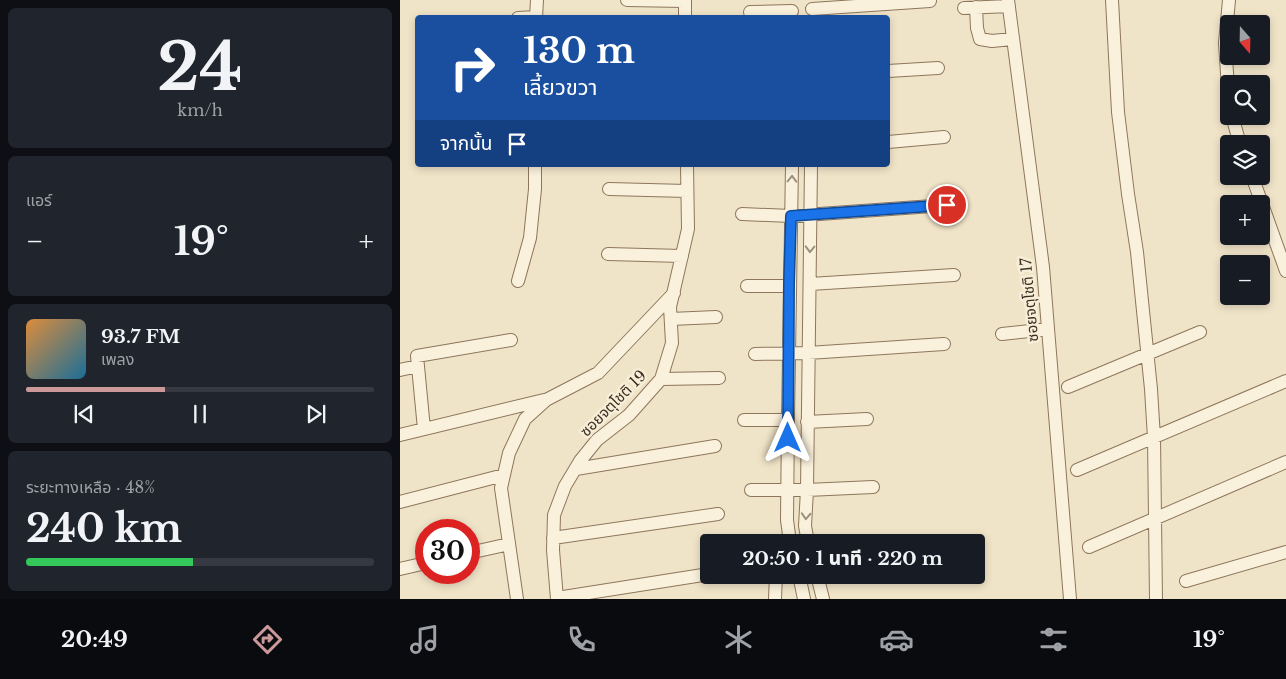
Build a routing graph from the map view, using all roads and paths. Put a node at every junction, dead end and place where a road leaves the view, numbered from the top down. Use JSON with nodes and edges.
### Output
{"nodes":[{"id":1,"x":537,"y":0,"type":"edge"},
{"id":2,"x":627,"y":0,"type":"edge"},
{"id":3,"x":685,"y":0,"type":"edge"},
{"id":4,"x":1112,"y":0,"type":"edge"},
{"id":5,"x":1229,"y":0,"type":"edge"},
{"id":6,"x":930,"y":1,"type":"dead end"},
{"id":7,"x":1008,"y":3,"type":"edge"},
{"id":8,"x":812,"y":9,"type":"edge"},
{"id":9,"x":792,"y":10,"type":"edge"},
{"id":10,"x":750,"y":12,"type":"dead end"},
{"id":11,"x":536,"y":15,"type":"edge"},
{"id":12,"x":685,"y":15,"type":"edge"},
{"id":13,"x":1012,"y":39,"type":"junction"},
{"id":14,"x":938,"y":68,"type":"dead end"},
{"id":15,"x":890,"y":71,"type":"edge"},
{"id":16,"x":1227,"y":75,"type":"edge"},
{"id":17,"x":944,"y":137,"type":"dead end"},
{"id":18,"x":890,"y":142,"type":"edge"},
{"id":19,"x":535,"y":167,"type":"edge"},
{"id":20,"x":687,"y":167,"type":"edge"},
{"id":21,"x":792,"y":167,"type":"edge"},
{"id":22,"x":811,"y":167,"type":"edge"},
{"id":23,"x":1255,"y":185,"type":"edge"},
{"id":24,"x":609,"y":189,"type":"dead end"},
{"id":25,"x":687,"y":192,"type":"junction"},
{"id":26,"x":947,"y":205,"type":"dead end"},
{"id":27,"x":742,"y":214,"type":"dead end"},
{"id":28,"x":811,"y":214,"type":"junction"},
{"id":29,"x":791,"y":216,"type":"junction"},
{"id":30,"x":608,"y":254,"type":"dead end"},
{"id":31,"x":682,"y":256,"type":"junction"},
{"id":32,"x":1286,"y":271,"type":"edge"},
{"id":33,"x":954,"y":275,"type":"dead end"},
{"id":34,"x":518,"y":280,"type":"dead end"},
{"id":35,"x":810,"y":284,"type":"junction"},
{"id":36,"x":747,"y":286,"type":"dead end"},
{"id":37,"x":789,"y":286,"type":"junction"},
{"id":38,"x":674,"y":293,"type":"junction"},
{"id":39,"x":716,"y":317,"type":"dead end"},
{"id":40,"x":671,"y":319,"type":"junction"},
{"id":41,"x":1048,"y":329,"type":"junction"},
{"id":42,"x":1200,"y":332,"type":"dead end"},
{"id":43,"x":1002,"y":334,"type":"dead end"},
{"id":44,"x":511,"y":340,"type":"dead end"},
{"id":45,"x":944,"y":344,"type":"dead end"},
{"id":46,"x":755,"y":354,"type":"dead end"},
{"id":47,"x":788,"y":354,"type":"junction"},
{"id":48,"x":808,"y":354,"type":"junction"},
{"id":49,"x":1147,"y":355,"type":"junction"},
{"id":50,"x":418,"y":366,"type":"junction"},
{"id":51,"x":400,"y":370,"type":"edge"},
{"id":52,"x":719,"y":378,"type":"dead end"},
{"id":53,"x":661,"y":379,"type":"junction"},
{"id":54,"x":1286,"y":381,"type":"edge"},
{"id":55,"x":1068,"y":388,"type":"dead end"},
{"id":56,"x":546,"y":400,"type":"junction"},
{"id":57,"x":867,"y":419,"type":"dead end"},
{"id":58,"x":744,"y":420,"type":"dead end"},
{"id":59,"x":788,"y":420,"type":"junction"},
{"id":60,"x":807,"y":422,"type":"junction"},
{"id":61,"x":424,"y":429,"type":"junction"},
{"id":62,"x":400,"y":435,"type":"edge"},
{"id":63,"x":1154,"y":438,"type":"junction"},
{"id":64,"x":715,"y":446,"type":"dead end"},
{"id":65,"x":1286,"y":462,"type":"edge"},
{"id":66,"x":576,"y":469,"type":"junction"},
{"id":67,"x":1077,"y":470,"type":"dead end"},
{"id":68,"x":504,"y":475,"type":"junction"},
{"id":69,"x":873,"y":487,"type":"dead end"},
{"id":70,"x":751,"y":490,"type":"dead end"},
{"id":71,"x":788,"y":490,"type":"junction"},
{"id":72,"x":807,"y":490,"type":"junction"},
{"id":73,"x":400,"y":502,"type":"edge"},
{"id":74,"x":718,"y":514,"type":"dead end"},
{"id":75,"x":1156,"y":518,"type":"junction"},
{"id":76,"x":789,"y":534,"type":"edge"},
{"id":77,"x":806,"y":534,"type":"edge"},
{"id":78,"x":553,"y":538,"type":"junction"},
{"id":79,"x":509,"y":544,"type":"junction"},
{"id":80,"x":1089,"y":547,"type":"dead end"},
{"id":81,"x":480,"y":551,"type":"edge"},
{"id":82,"x":1286,"y":552,"type":"edge"},
{"id":83,"x":415,"y":566,"type":"edge"},
{"id":84,"x":400,"y":569,"type":"edge"},
{"id":85,"x":700,"y":575,"type":"edge"},
{"id":86,"x":1186,"y":581,"type":"dead end"},
{"id":87,"x":776,"y":584,"type":"edge"},
{"id":88,"x":801,"y":584,"type":"edge"},
{"id":89,"x":819,"y":584,"type":"edge"},
{"id":90,"x":517,"y":599,"type":"edge"},
{"id":91,"x":557,"y":599,"type":"edge"},
{"id":92,"x":775,"y":599,"type":"edge"},
{"id":93,"x":804,"y":599,"type":"edge"},
{"id":94,"x":823,"y":599,"type":"edge"},
{"id":95,"x":1070,"y":599,"type":"edge"},
{"id":96,"x":1156,"y":599,"type":"edge"}],
"edges":[{"from":1,"to":11,"type":"street"},
{"from":2,"to":3,"type":"street"},
{"from":3,"to":12,"type":"street"},
{"from":4,"to":49,"type":"street"},
{"from":5,"to":16,"type":"street"},
{"from":6,"to":8,"type":"street"},
{"from":7,"to":13,"type":"street","name":"ซอยจตุโชติ 17"},
{"from":7,"to":13,"type":"street"},
{"from":9,"to":10,"type":"street"},
{"from":13,"to":41,"type":"street","name":"ซอยจตุโชติ 17"},
{"from":14,"to":15,"type":"street"},
{"from":17,"to":18,"type":"street"},
{"from":19,"to":34,"type":"street"},
{"from":20,"to":25,"type":"street","name":"ซอยจตุโชติ 19"},
{"from":29,"to":21,"type":"street","one_way":true},
{"from":22,"to":28,"type":"street"},
{"from":23,"to":32,"type":"street"},
{"from":24,"to":25,"type":"street"},
{"from":25,"to":31,"type":"street","name":"ซอยจตุโชติ 19"},
{"from":26,"to":28,"type":"street"},
{"from":27,"to":29,"type":"street"},
{"from":28,"to":29,"type":"street"},
{"from":28,"to":35,"type":"street","one_way":true},
{"from":29,"to":37,"type":"street"},
{"from":30,"to":31,"type":"street"},
{"from":31,"to":38,"type":"street","name":"ซอยจตุโชติ 19"},
{"from":33,"to":35,"type":"street"},
{"from":35,"to":48,"type":"street"},
{"from":36,"to":37,"type":"street"},
{"from":37,"to":47,"type":"street"},
{"from":38,"to":40,"type":"street","name":"ซอยจตุโชติ 19"},
{"from":38,"to":56,"type":"street"},
{"from":39,"to":40,"type":"street"},
{"from":40,"to":53,"type":"street","name":"ซอยจตุโชติ 19"},
{"from":41,"to":43,"type":"street"},
{"from":41,"to":95,"type":"street","name":"ซอยจตุโชติ 17"},
{"from":42,"to":49,"type":"street"},
{"from":44,"to":50,"type":"street"},
{"from":45,"to":48,"type":"street"},
{"from":46,"to":47,"type":"street"},
{"from":47,"to":48,"type":"street"},
{"from":47,"to":59,"type":"street"},
{"from":48,"to":60,"type":"street"},
{"from":49,"to":55,"type":"street"},
{"from":49,"to":63,"type":"street"},
{"from":50,"to":51,"type":"street"},
{"from":50,"to":61,"type":"street"},
{"from":52,"to":53,"type":"street"},
{"from":53,"to":66,"type":"street","name":"ซอยจตุโชติ 19"},
{"from":54,"to":63,"type":"street"},
{"from":56,"to":61,"type":"street"},
{"from":56,"to":68,"type":"street"},
{"from":57,"to":60,"type":"street"},
{"from":58,"to":59,"type":"street"},
{"from":59,"to":71,"type":"street"},
{"from":60,"to":72,"type":"street"},
{"from":61,"to":62,"type":"street"},
{"from":63,"to":67,"type":"street"},
{"from":63,"to":75,"type":"street"},
{"from":64,"to":66,"type":"street"},
{"from":65,"to":75,"type":"street"},
{"from":66,"to":78,"type":"street","name":"ซอยจตุโชติ 19"},
{"from":68,"to":73,"type":"street"},
{"from":68,"to":79,"type":"street"},
{"from":69,"to":72,"type":"street"},
{"from":70,"to":71,"type":"street"},
{"from":71,"to":72,"type":"street"},
{"from":71,"to":76,"type":"street"},
{"from":72,"to":77,"type":"street","one_way":true},
{"from":74,"to":78,"type":"street"},
{"from":75,"to":80,"type":"street"},
{"from":75,"to":96,"type":"street"},
{"from":78,"to":91,"type":"street","name":"ซอยจตุโชติ 19"},
{"from":79,"to":81,"type":"street"},
{"from":79,"to":90,"type":"street"},
{"from":82,"to":86,"type":"street"},
{"from":83,"to":84,"type":"street"},
{"from":85,"to":91,"type":"street"},
{"from":87,"to":92,"type":"street"},
{"from":88,"to":93,"type":"street"},
{"from":89,"to":94,"type":"street"}]}
